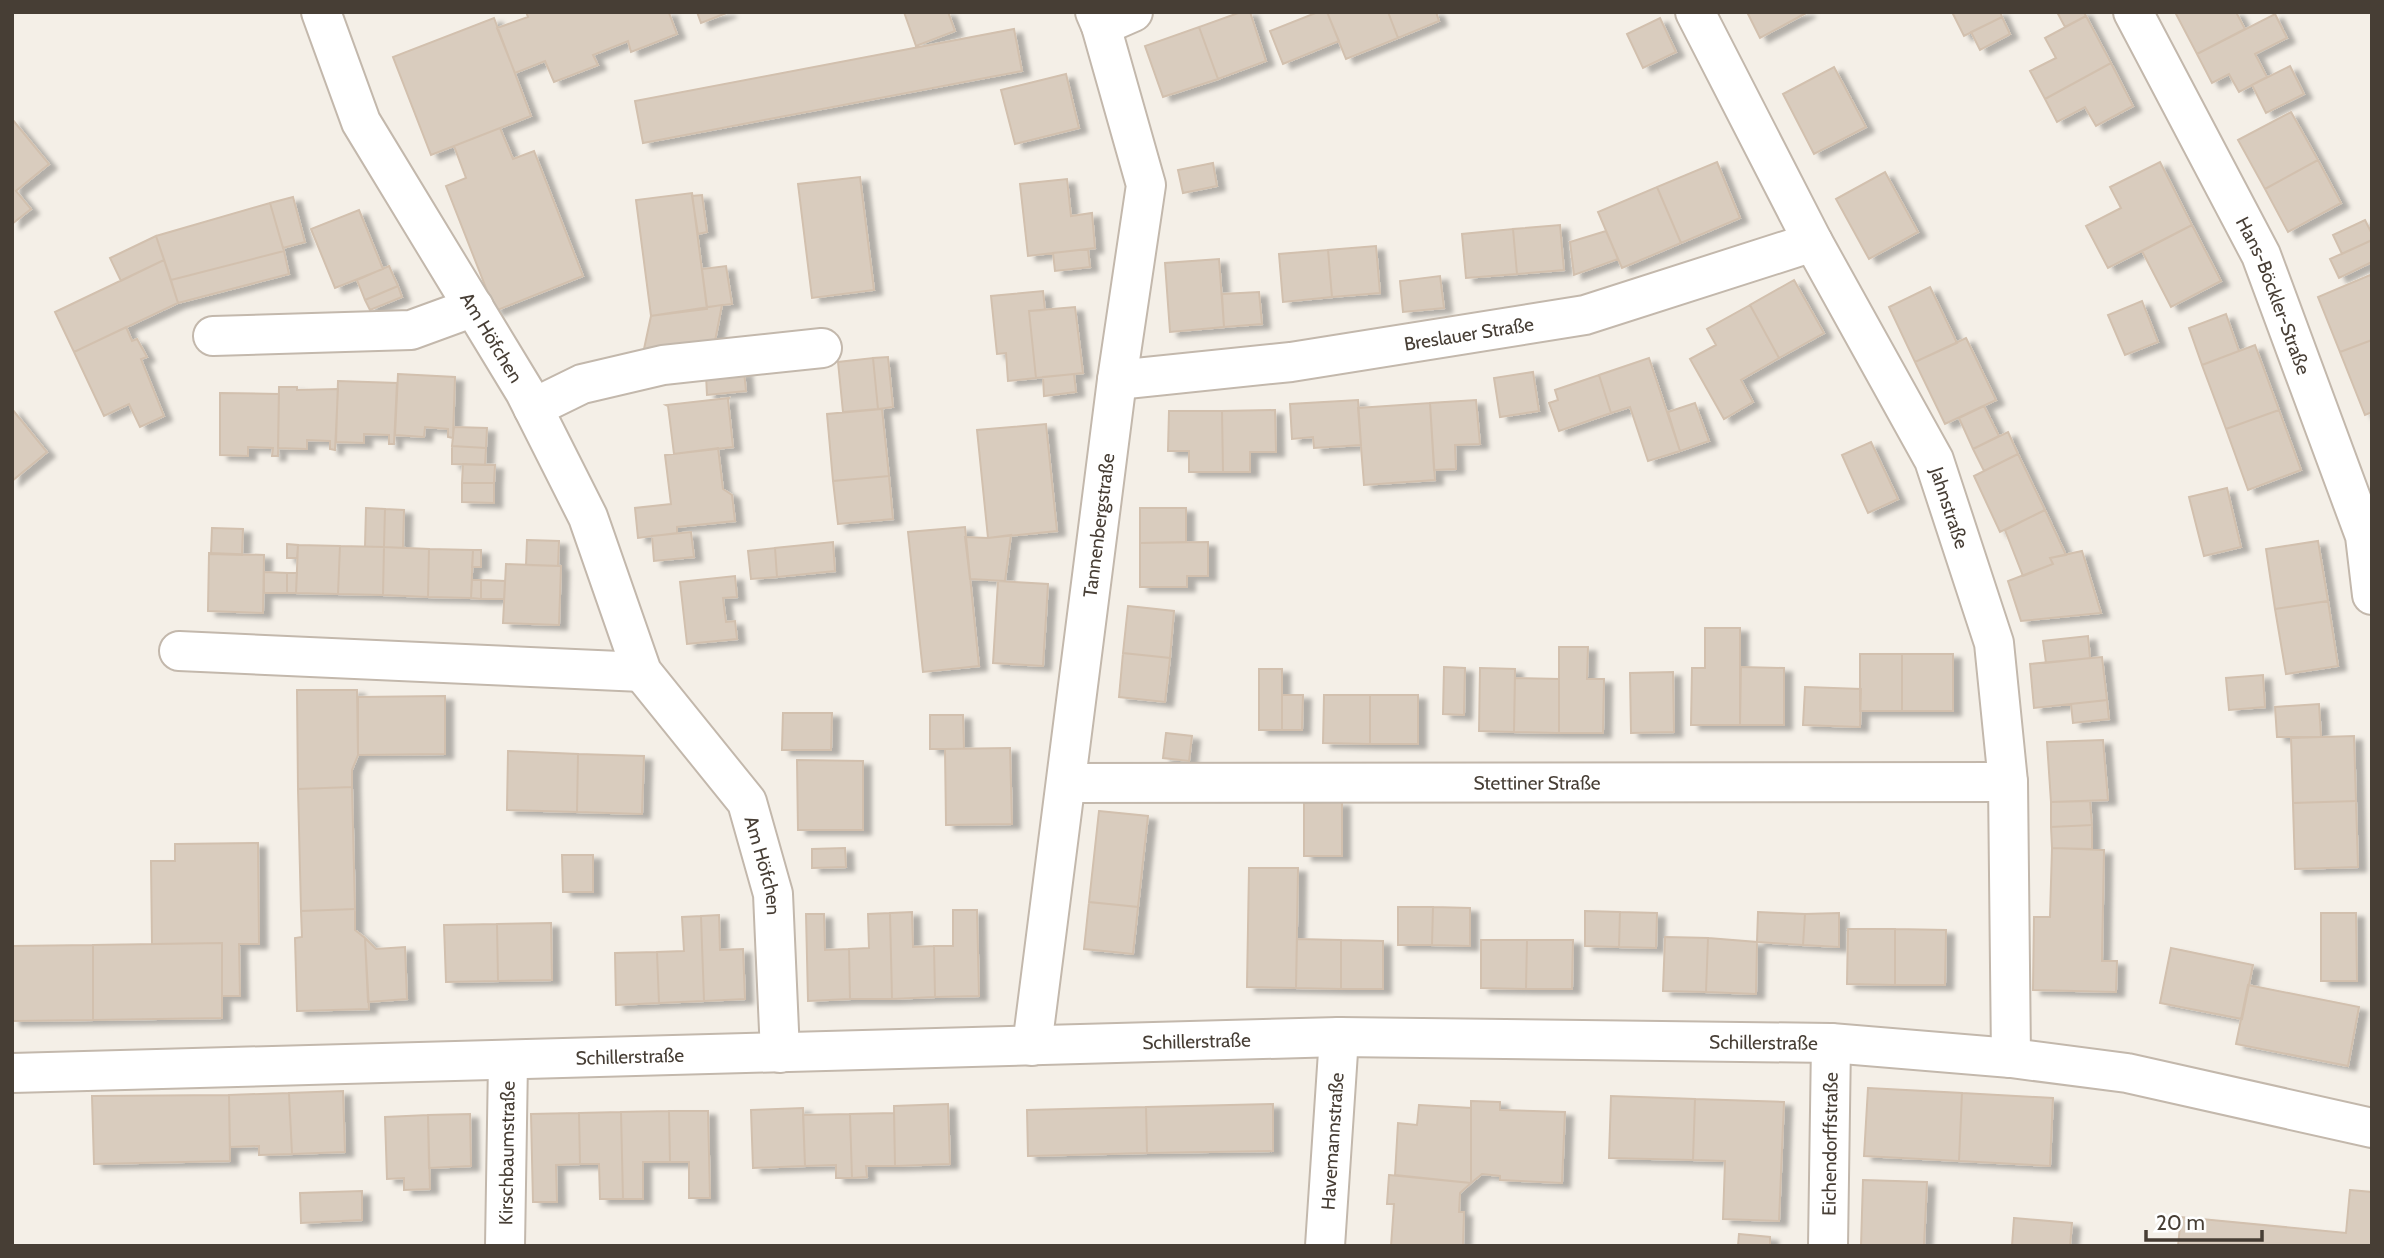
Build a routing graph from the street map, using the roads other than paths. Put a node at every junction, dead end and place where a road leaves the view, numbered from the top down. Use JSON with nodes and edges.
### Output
{"nodes":[{"id":1,"x":321,"y":12,"type":"edge"},
{"id":2,"x":1695,"y":12,"type":"edge"},
{"id":3,"x":2133,"y":12,"type":"edge"},
{"id":4,"x":1110,"y":17,"type":"edge"},
{"id":5,"x":1813,"y":242,"type":"junction"},
{"id":6,"x":474,"y":307,"type":"junction"},
{"id":7,"x":213,"y":335,"type":"dead end"},
{"id":8,"x":821,"y":348,"type":"dead end"},
{"id":9,"x":1117,"y":380,"type":"junction"},
{"id":10,"x":534,"y":408,"type":"junction"},
{"id":11,"x":2372,"y":595,"type":"edge"},
{"id":12,"x":179,"y":651,"type":"dead end"},
{"id":13,"x":642,"y":672,"type":"junction"},
{"id":14,"x":2008,"y":782,"type":"junction"},
{"id":15,"x":1066,"y":783,"type":"junction"},
{"id":16,"x":1339,"y":1037,"type":"junction"},
{"id":17,"x":1830,"y":1043,"type":"junction"},
{"id":18,"x":1032,"y":1046,"type":"junction"},
{"id":19,"x":780,"y":1053,"type":"junction"},
{"id":20,"x":2011,"y":1058,"type":"junction"},
{"id":21,"x":508,"y":1060,"type":"junction"},
{"id":22,"x":12,"y":1073,"type":"edge"},
{"id":23,"x":2372,"y":1128,"type":"edge"},
{"id":24,"x":505,"y":1246,"type":"edge"},
{"id":25,"x":1325,"y":1246,"type":"edge"},
{"id":26,"x":1828,"y":1246,"type":"edge"}],
"edges":[{"from":1,"to":6,"type":"street","name":"Am Höfchen"},
{"from":2,"to":5,"type":"street","name":"Jahnstraße"},
{"from":3,"to":11,"type":"street","name":"Hans-Böckler-Straße"},
{"from":4,"to":9,"type":"street","name":"Tannenbergstraße"},
{"from":5,"to":9,"type":"street","name":"Breslauer Straße"},
{"from":5,"to":14,"type":"street","name":"Jahnstraße"},
{"from":6,"to":7,"type":"street"},
{"from":6,"to":10,"type":"street","name":"Am Höfchen"},
{"from":8,"to":10,"type":"street"},
{"from":9,"to":15,"type":"street","name":"Tannenbergstraße"},
{"from":10,"to":13,"type":"street","name":"Am Höfchen"},
{"from":12,"to":13,"type":"street"},
{"from":13,"to":19,"type":"street","name":"Am Höfchen"},
{"from":14,"to":15,"type":"street","name":"Stettiner Straße"},
{"from":14,"to":20,"type":"street","name":"Jahnstraße"},
{"from":15,"to":18,"type":"street","name":"Tannenbergstraße"},
{"from":16,"to":17,"type":"street","name":"Schillerstraße"},
{"from":16,"to":18,"type":"street","name":"Schillerstraße"},
{"from":16,"to":25,"type":"street","name":"Havemannstraße"},
{"from":17,"to":20,"type":"street","name":"Schillerstraße"},
{"from":17,"to":26,"type":"street","name":"Eichendorffstraße"},
{"from":18,"to":19,"type":"street","name":"Schillerstraße"},
{"from":19,"to":21,"type":"street","name":"Schillerstraße"},
{"from":20,"to":23,"type":"street","name":"Schillerstraße"},
{"from":21,"to":22,"type":"street","name":"Schillerstraße"},
{"from":21,"to":24,"type":"street","name":"Kirschbaumstraße"}]}
